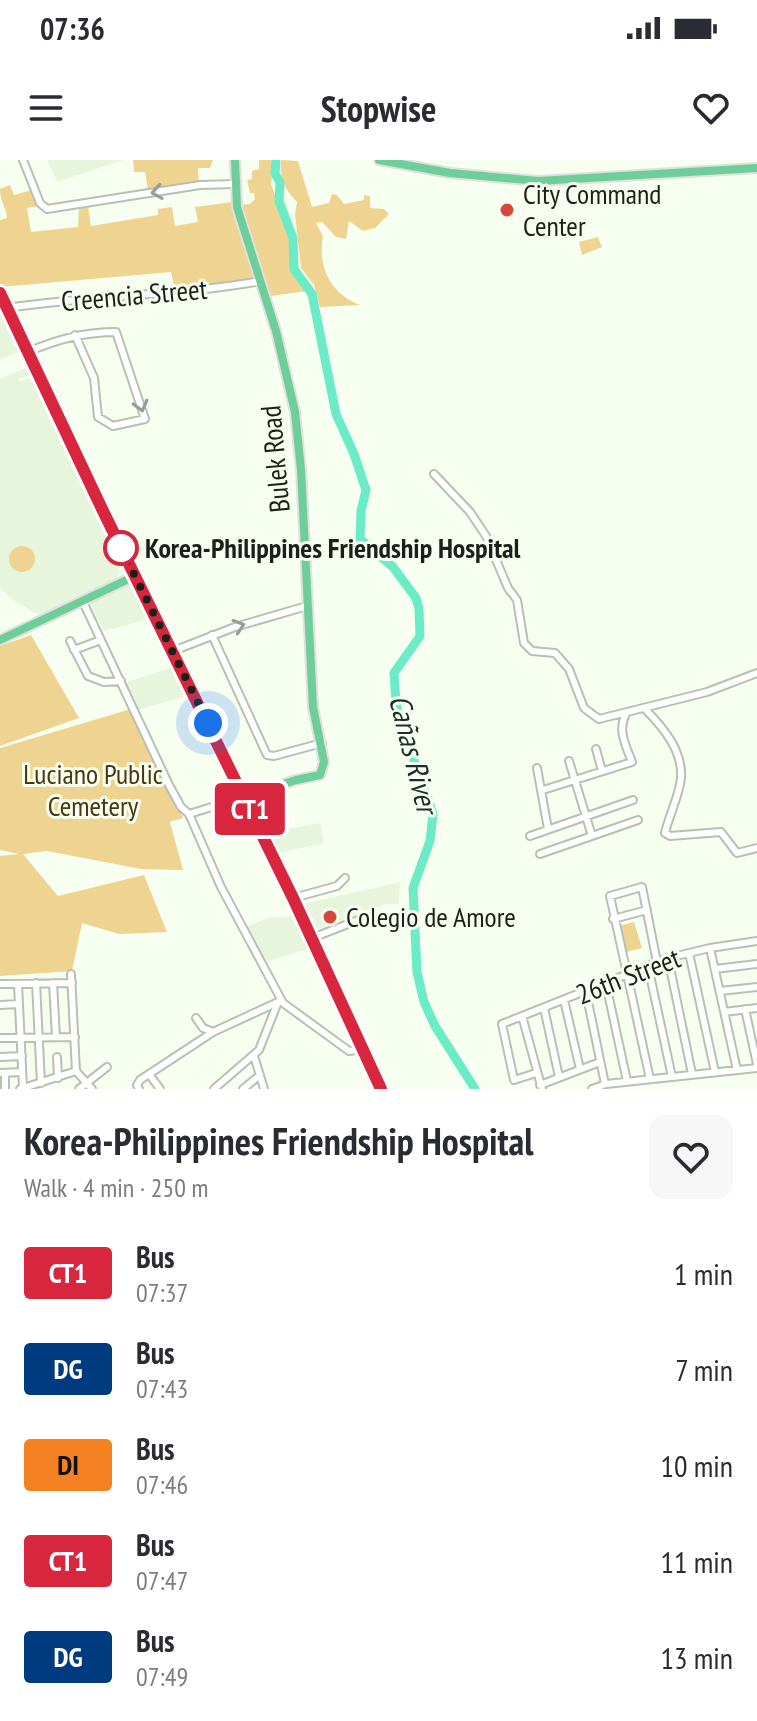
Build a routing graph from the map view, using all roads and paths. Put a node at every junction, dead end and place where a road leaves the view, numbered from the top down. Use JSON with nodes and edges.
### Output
{"nodes":[{"id":1,"x":23,"y":160,"type":"edge"},
{"id":2,"x":235,"y":160,"type":"edge"},
{"id":3,"x":379,"y":160,"type":"edge"},
{"id":4,"x":390,"y":161,"type":"edge"},
{"id":5,"x":757,"y":168,"type":"edge"},
{"id":6,"x":235,"y":184,"type":"junction"},
{"id":7,"x":261,"y":281,"type":"junction"},
{"id":8,"x":0,"y":293,"type":"edge"},
{"id":9,"x":7,"y":308,"type":"junction"},
{"id":10,"x":75,"y":335,"type":"junction"},
{"id":11,"x":28,"y":352,"type":"junction"},
{"id":12,"x":434,"y":474,"type":"dead end"},
{"id":13,"x":135,"y":576,"type":"junction"},
{"id":14,"x":83,"y":602,"type":"junction"},
{"id":15,"x":307,"y":606,"type":"junction"},
{"id":16,"x":212,"y":635,"type":"junction"},
{"id":17,"x":0,"y":640,"type":"edge"},
{"id":18,"x":101,"y":640,"type":"junction"},
{"id":19,"x":70,"y":641,"type":"dead end"},
{"id":20,"x":74,"y":650,"type":"junction"},
{"id":21,"x":173,"y":651,"type":"junction"},
{"id":22,"x":757,"y":673,"type":"edge"},
{"id":23,"x":121,"y":681,"type":"junction"},
{"id":24,"x":644,"y":708,"type":"junction"},
{"id":25,"x":627,"y":713,"type":"junction"},
{"id":26,"x":322,"y":743,"type":"junction"},
{"id":27,"x":596,"y":749,"type":"dead end"},
{"id":28,"x":569,"y":761,"type":"dead end"},
{"id":29,"x":537,"y":768,"type":"dead end"},
{"id":30,"x":602,"y":771,"type":"junction"},
{"id":31,"x":575,"y":780,"type":"junction"},
{"id":32,"x":543,"y":790,"type":"junction"},
{"id":33,"x":244,"y":797,"type":"junction"},
{"id":34,"x":633,"y":800,"type":"dead end"},
{"id":35,"x":189,"y":814,"type":"junction"},
{"id":36,"x":585,"y":817,"type":"junction"},
{"id":37,"x":638,"y":820,"type":"dead end"},
{"id":38,"x":548,"y":829,"type":"junction"},
{"id":39,"x":530,"y":836,"type":"dead end"},
{"id":40,"x":592,"y":836,"type":"junction"},
{"id":41,"x":757,"y":848,"type":"edge"},
{"id":42,"x":540,"y":854,"type":"dead end"},
{"id":43,"x":345,"y":878,"type":"dead end"},
{"id":44,"x":293,"y":898,"type":"junction"},
{"id":45,"x":647,"y":910,"type":"junction"},
{"id":46,"x":361,"y":919,"type":"dead end"},
{"id":47,"x":613,"y":919,"type":"junction"},
{"id":48,"x":312,"y":938,"type":"junction"},
{"id":49,"x":757,"y":941,"type":"edge"},
{"id":50,"x":710,"y":948,"type":"junction"},
{"id":51,"x":689,"y":953,"type":"junction"},
{"id":52,"x":668,"y":958,"type":"junction"},
{"id":53,"x":657,"y":962,"type":"junction"},
{"id":54,"x":757,"y":964,"type":"edge"},
{"id":55,"x":648,"y":966,"type":"junction"},
{"id":56,"x":715,"y":969,"type":"junction"},
{"id":57,"x":71,"y":974,"type":"dead end"},
{"id":58,"x":627,"y":976,"type":"junction"},
{"id":59,"x":36,"y":983,"type":"junction"},
{"id":60,"x":53,"y":983,"type":"junction"},
{"id":61,"x":72,"y":983,"type":"junction"},
{"id":62,"x":0,"y":984,"type":"edge"},
{"id":63,"x":18,"y":984,"type":"junction"},
{"id":64,"x":606,"y":984,"type":"junction"},
{"id":65,"x":757,"y":987,"type":"edge"},
{"id":66,"x":720,"y":991,"type":"junction"},
{"id":67,"x":586,"y":992,"type":"junction"},
{"id":68,"x":279,"y":998,"type":"junction"},
{"id":69,"x":564,"y":1000,"type":"junction"},
{"id":70,"x":19,"y":1004,"type":"junction"},
{"id":71,"x":0,"y":1005,"type":"edge"},
{"id":72,"x":544,"y":1008,"type":"junction"},
{"id":73,"x":757,"y":1008,"type":"edge"},
{"id":74,"x":745,"y":1009,"type":"junction"},
{"id":75,"x":724,"y":1012,"type":"junction"},
{"id":76,"x":522,"y":1016,"type":"junction"},
{"id":77,"x":196,"y":1018,"type":"dead end"},
{"id":78,"x":213,"y":1032,"type":"junction"},
{"id":79,"x":21,"y":1037,"type":"junction"},
{"id":80,"x":39,"y":1037,"type":"junction"},
{"id":81,"x":56,"y":1037,"type":"junction"},
{"id":82,"x":75,"y":1037,"type":"junction"},
{"id":83,"x":0,"y":1038,"type":"edge"},
{"id":84,"x":364,"y":1049,"type":"junction"},
{"id":85,"x":22,"y":1056,"type":"junction"},
{"id":86,"x":254,"y":1056,"type":"junction"},
{"id":87,"x":0,"y":1057,"type":"edge"},
{"id":88,"x":57,"y":1057,"type":"dead end"},
{"id":89,"x":600,"y":1062,"type":"junction"},
{"id":90,"x":757,"y":1066,"type":"edge"},
{"id":91,"x":107,"y":1067,"type":"dead end"},
{"id":92,"x":580,"y":1069,"type":"junction"},
{"id":93,"x":737,"y":1070,"type":"junction"},
{"id":94,"x":76,"y":1071,"type":"junction"},
{"id":95,"x":22,"y":1072,"type":"junction"},
{"id":96,"x":715,"y":1072,"type":"junction"},
{"id":97,"x":2,"y":1073,"type":"edge"},
{"id":98,"x":536,"y":1073,"type":"junction"},
{"id":99,"x":149,"y":1074,"type":"junction"},
{"id":100,"x":692,"y":1074,"type":"junction"},
{"id":101,"x":260,"y":1075,"type":"junction"},
{"id":102,"x":559,"y":1077,"type":"junction"},
{"id":103,"x":672,"y":1077,"type":"junction"},
{"id":104,"x":58,"y":1078,"type":"junction"},
{"id":105,"x":650,"y":1079,"type":"junction"},
{"id":106,"x":627,"y":1081,"type":"junction"},
{"id":107,"x":41,"y":1083,"type":"junction"},
{"id":108,"x":605,"y":1084,"type":"junction"},
{"id":109,"x":90,"y":1087,"type":"edge"},
{"id":110,"x":541,"y":1087,"type":"edge"},
{"id":111,"x":5,"y":1089,"type":"edge"},
{"id":112,"x":21,"y":1089,"type":"edge"},
{"id":113,"x":79,"y":1089,"type":"edge"},
{"id":114,"x":139,"y":1089,"type":"edge"},
{"id":115,"x":160,"y":1089,"type":"edge"},
{"id":116,"x":214,"y":1089,"type":"edge"},
{"id":117,"x":243,"y":1089,"type":"edge"},
{"id":118,"x":264,"y":1089,"type":"edge"},
{"id":119,"x":380,"y":1089,"type":"edge"},
{"id":120,"x":592,"y":1089,"type":"edge"}],
"edges":[{"from":6,"to":1,"type":"street","one_way":true},
{"from":2,"to":6,"type":"main road","name":"Bulek Road"},
{"from":3,"to":4,"type":"main road"},
{"from":4,"to":5,"type":"main road"},
{"from":6,"to":7,"type":"main road","name":"Bulek Road"},
{"from":7,"to":9,"type":"street","name":"Creencia Street"},
{"from":7,"to":15,"type":"main road","name":"Bulek Road"},
{"from":8,"to":9,"type":"main road"},
{"from":9,"to":11,"type":"main road"},
{"from":10,"to":10,"type":"street","one_way":true},
{"from":10,"to":11,"type":"street"},
{"from":11,"to":13,"type":"main road"},
{"from":12,"to":25,"type":"street"},
{"from":13,"to":14,"type":"main road"},
{"from":13,"to":21,"type":"main road"},
{"from":14,"to":17,"type":"main road"},
{"from":14,"to":18,"type":"street"},
{"from":16,"to":15,"type":"street","one_way":true},
{"from":15,"to":26,"type":"main road","name":"Bulek Road"},
{"from":16,"to":21,"type":"street"},
{"from":16,"to":26,"type":"street"},
{"from":18,"to":20,"type":"street"},
{"from":18,"to":23,"type":"street"},
{"from":19,"to":20,"type":"street"},
{"from":20,"to":23,"type":"street"},
{"from":21,"to":33,"type":"main road"},
{"from":22,"to":24,"type":"street"},
{"from":23,"to":35,"type":"street"},
{"from":24,"to":25,"type":"street"},
{"from":24,"to":41,"type":"street"},
{"from":25,"to":30,"type":"street"},
{"from":26,"to":33,"type":"main road","name":"Bulek Road"},
{"from":27,"to":30,"type":"street"},
{"from":28,"to":31,"type":"street"},
{"from":29,"to":32,"type":"street"},
{"from":30,"to":31,"type":"street"},
{"from":31,"to":32,"type":"street"},
{"from":31,"to":36,"type":"street"},
{"from":32,"to":38,"type":"street"},
{"from":33,"to":35,"type":"street"},
{"from":33,"to":44,"type":"main road"},
{"from":34,"to":36,"type":"street"},
{"from":35,"to":68,"type":"street"},
{"from":36,"to":38,"type":"street"},
{"from":36,"to":40,"type":"street"},
{"from":37,"to":40,"type":"street"},
{"from":38,"to":39,"type":"street"},
{"from":40,"to":42,"type":"street"},
{"from":43,"to":44,"type":"street"},
{"from":44,"to":48,"type":"main road"},
{"from":45,"to":47,"type":"street"},
{"from":45,"to":47,"type":"street"},
{"from":45,"to":53,"type":"street"},
{"from":46,"to":48,"type":"street"},
{"from":47,"to":58,"type":"street"},
{"from":48,"to":84,"type":"main road"},
{"from":49,"to":50,"type":"street","name":"26th Street"},
{"from":50,"to":51,"type":"street","name":"26th Street"},
{"from":50,"to":56,"type":"street"},
{"from":51,"to":52,"type":"street","name":"26th Street"},
{"from":51,"to":96,"type":"street"},
{"from":52,"to":53,"type":"street","name":"26th Street"},
{"from":52,"to":100,"type":"street"},
{"from":53,"to":55,"type":"street","name":"26th Street"},
{"from":54,"to":56,"type":"street"},
{"from":55,"to":58,"type":"street","name":"26th Street"},
{"from":55,"to":103,"type":"street"},
{"from":56,"to":66,"type":"street"},
{"from":57,"to":61,"type":"street"},
{"from":58,"to":64,"type":"street","name":"26th Street"},
{"from":58,"to":105,"type":"street"},
{"from":59,"to":60,"type":"street"},
{"from":59,"to":63,"type":"street"},
{"from":59,"to":80,"type":"street"},
{"from":60,"to":61,"type":"street"},
{"from":60,"to":81,"type":"street"},
{"from":61,"to":82,"type":"street"},
{"from":62,"to":63,"type":"street"},
{"from":63,"to":70,"type":"street"},
{"from":64,"to":67,"type":"street","name":"26th Street"},
{"from":64,"to":106,"type":"street"},
{"from":65,"to":66,"type":"street"},
{"from":66,"to":75,"type":"street"},
{"from":67,"to":69,"type":"street","name":"26th Street"},
{"from":67,"to":89,"type":"street"},
{"from":68,"to":78,"type":"street"},
{"from":68,"to":84,"type":"street"},
{"from":68,"to":86,"type":"street"},
{"from":69,"to":72,"type":"street","name":"26th Street"},
{"from":69,"to":92,"type":"street"},
{"from":70,"to":71,"type":"street"},
{"from":70,"to":79,"type":"street"},
{"from":72,"to":76,"type":"street","name":"26th Street"},
{"from":72,"to":102,"type":"street"},
{"from":73,"to":74,"type":"street"},
{"from":74,"to":75,"type":"street"},
{"from":74,"to":90,"type":"street"},
{"from":75,"to":93,"type":"street"},
{"from":76,"to":98,"type":"street"},
{"from":76,"to":98,"type":"street","name":"26th Street"},
{"from":77,"to":78,"type":"street"},
{"from":78,"to":99,"type":"street"},
{"from":79,"to":80,"type":"street"},
{"from":79,"to":83,"type":"street"},
{"from":79,"to":85,"type":"street"},
{"from":80,"to":81,"type":"street"},
{"from":80,"to":107,"type":"street"},
{"from":81,"to":82,"type":"street"},
{"from":82,"to":94,"type":"street"},
{"from":84,"to":119,"type":"main road"},
{"from":85,"to":87,"type":"street"},
{"from":85,"to":95,"type":"street"},
{"from":86,"to":101,"type":"street"},
{"from":86,"to":116,"type":"street"},
{"from":88,"to":104,"type":"street"},
{"from":89,"to":92,"type":"street"},
{"from":89,"to":108,"type":"street"},
{"from":90,"to":93,"type":"street"},
{"from":91,"to":109,"type":"street"},
{"from":92,"to":102,"type":"street"},
{"from":93,"to":96,"type":"street"},
{"from":94,"to":104,"type":"street"},
{"from":94,"to":109,"type":"street"},
{"from":95,"to":97,"type":"street"},
{"from":95,"to":112,"type":"street"},
{"from":96,"to":100,"type":"street"},
{"from":97,"to":111,"type":"street"},
{"from":98,"to":110,"type":"street"},
{"from":99,"to":114,"type":"street"},
{"from":99,"to":115,"type":"street"},
{"from":100,"to":103,"type":"street"},
{"from":101,"to":117,"type":"street"},
{"from":101,"to":118,"type":"street"},
{"from":102,"to":110,"type":"street"},
{"from":103,"to":105,"type":"street"},
{"from":104,"to":107,"type":"street"},
{"from":105,"to":106,"type":"street"},
{"from":106,"to":108,"type":"street"},
{"from":107,"to":112,"type":"street"},
{"from":108,"to":120,"type":"street"},
{"from":109,"to":113,"type":"street"}]}
